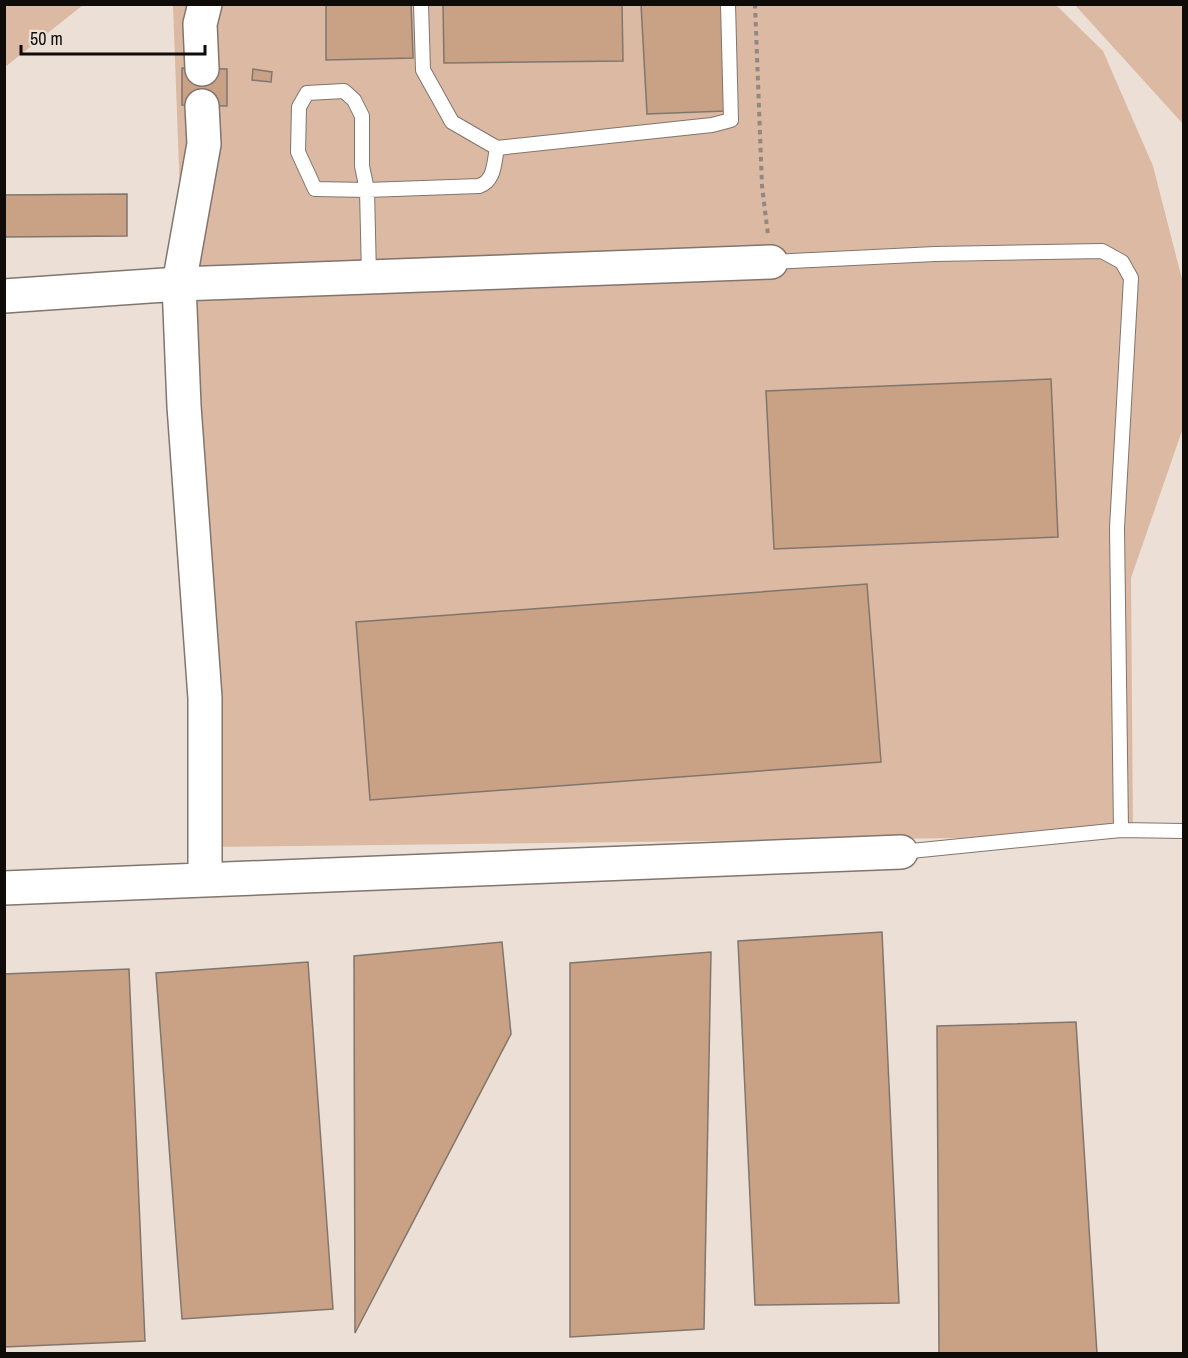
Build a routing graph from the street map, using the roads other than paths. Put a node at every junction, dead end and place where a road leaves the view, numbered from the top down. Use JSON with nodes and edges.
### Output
{"nodes":[{"id":1,"x":205,"y":4,"type":"edge"},
{"id":2,"x":421,"y":4,"type":"edge"},
{"id":3,"x":728,"y":4,"type":"edge"},
{"id":4,"x":202,"y":69,"type":"dead end"},
{"id":5,"x":202,"y":106,"type":"dead end"},
{"id":6,"x":497,"y":148,"type":"junction"},
{"id":7,"x":367,"y":190,"type":"junction"},
{"id":8,"x":771,"y":262,"type":"joint"},
{"id":9,"x":369,"y":276,"type":"junction"},
{"id":10,"x":179,"y":284,"type":"junction"},
{"id":11,"x":4,"y":296,"type":"edge"},
{"id":12,"x":1121,"y":830,"type":"junction"},
{"id":13,"x":1184,"y":831,"type":"edge"},
{"id":14,"x":901,"y":852,"type":"joint"},
{"id":15,"x":206,"y":880,"type":"junction"},
{"id":16,"x":4,"y":888,"type":"edge"}],
"edges":[{"from":1,"to":4,"type":"street"},
{"from":2,"to":6,"type":"lane"},
{"from":3,"to":6,"type":"lane"},
{"from":5,"to":10,"type":"street"},
{"from":6,"to":7,"type":"lane"},
{"from":7,"to":7,"type":"lane"},
{"from":7,"to":9,"type":"lane"},
{"from":8,"to":9,"type":"street"},
{"from":8,"to":12,"type":"lane"},
{"from":9,"to":10,"type":"street"},
{"from":10,"to":11,"type":"street"},
{"from":10,"to":15,"type":"street"},
{"from":12,"to":13,"type":"lane"},
{"from":12,"to":14,"type":"lane"},
{"from":14,"to":15,"type":"street"},
{"from":15,"to":16,"type":"street"}]}
